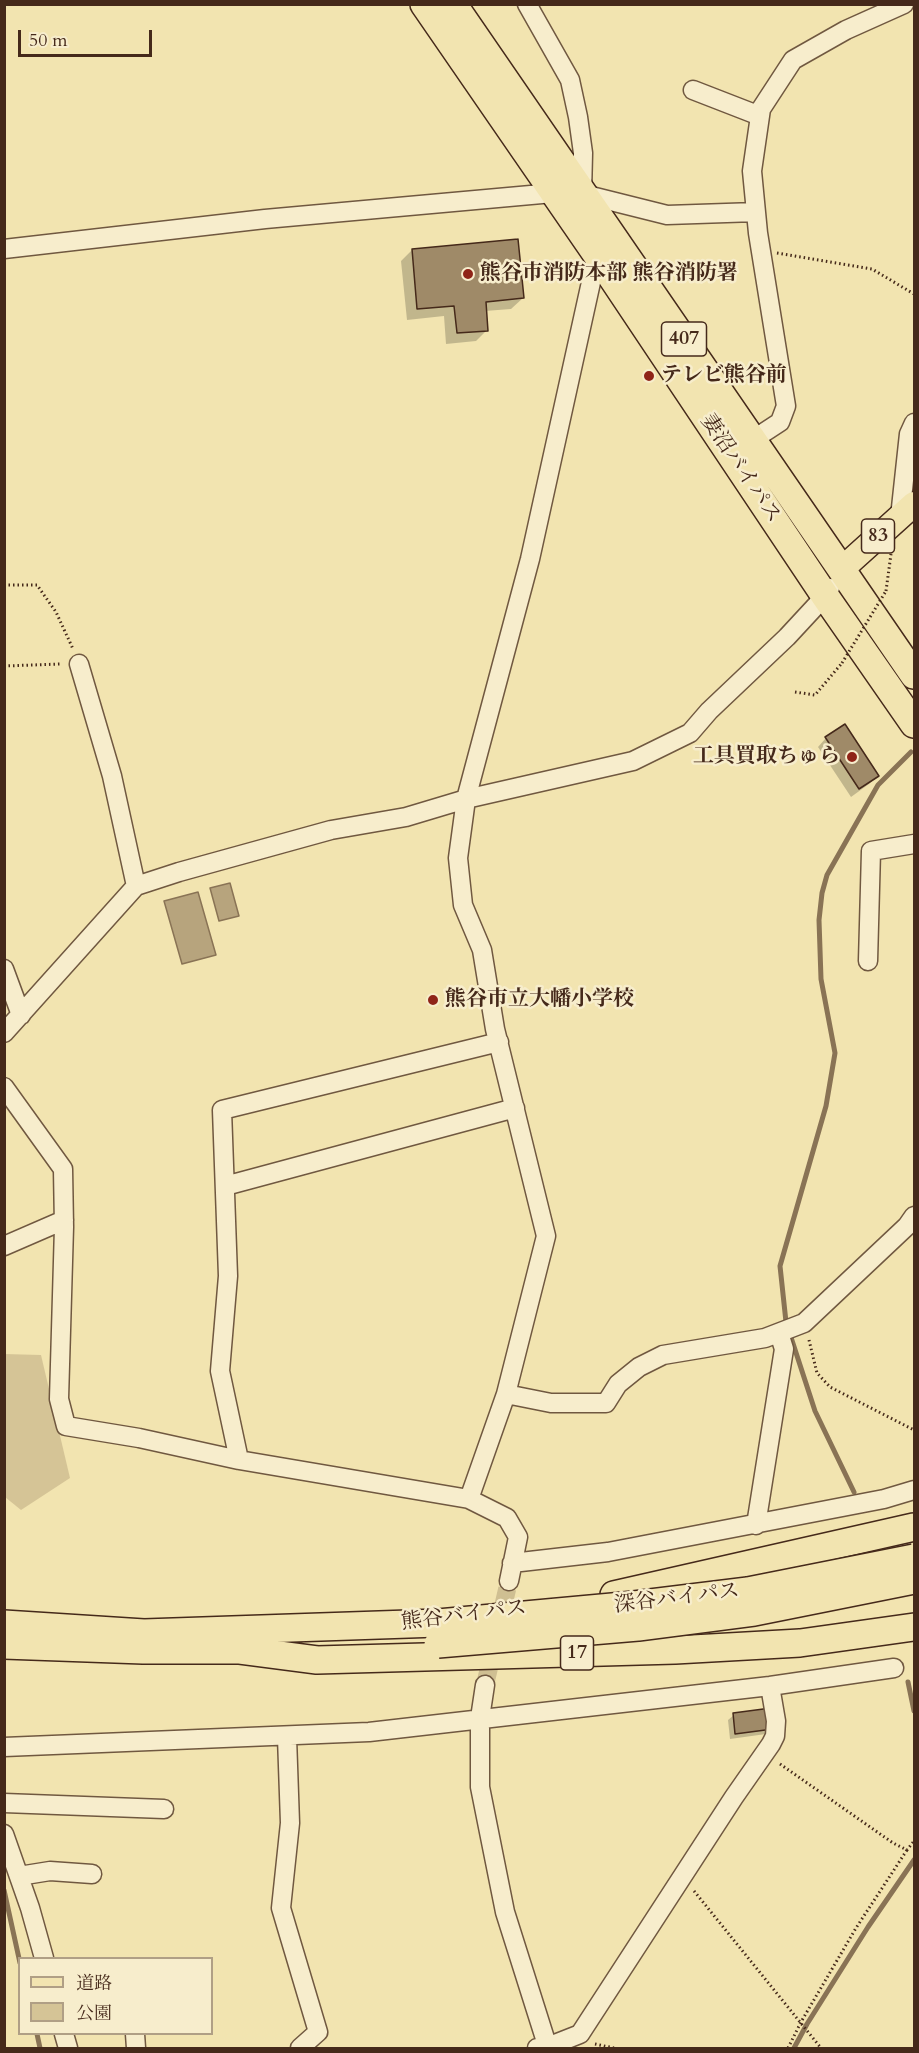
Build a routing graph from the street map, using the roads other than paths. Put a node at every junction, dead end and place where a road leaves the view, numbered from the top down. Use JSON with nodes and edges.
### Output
{"nodes":[{"id":1,"x":424,"y":4,"type":"edge"},
{"id":2,"x":453,"y":4,"type":"edge"},
{"id":3,"x":527,"y":4,"type":"edge"},
{"id":4,"x":904,"y":4,"type":"edge"},
{"id":5,"x":693,"y":90,"type":"dead end"},
{"id":6,"x":760,"y":116,"type":"junction"},
{"id":7,"x":553,"y":193,"type":"junction"},
{"id":8,"x":576,"y":205,"type":"junction"},
{"id":9,"x":756,"y":212,"type":"junction"},
{"id":10,"x":4,"y":249,"type":"edge"},
{"id":11,"x":597,"y":255,"type":"junction"},
{"id":12,"x":915,"y":423,"type":"edge"},
{"id":13,"x":754,"y":439,"type":"junction"},
{"id":14,"x":907,"y":510,"type":"edge"},
{"id":15,"x":842,"y":569,"type":"junction"},
{"id":16,"x":825,"y":596,"type":"junction"},
{"id":17,"x":79,"y":664,"type":"road end"},
{"id":18,"x":915,"y":675,"type":"edge"},
{"id":19,"x":915,"y":724,"type":"edge"},
{"id":20,"x":466,"y":799,"type":"junction"},
{"id":21,"x":915,"y":844,"type":"edge"},
{"id":22,"x":136,"y":886,"type":"junction"},
{"id":23,"x":868,"y":961,"type":"dead end"},
{"id":24,"x":4,"y":969,"type":"edge"},
{"id":25,"x":21,"y":1015,"type":"junction"},
{"id":26,"x":4,"y":1033,"type":"edge"},
{"id":27,"x":499,"y":1042,"type":"junction"},
{"id":28,"x":4,"y":1087,"type":"edge"},
{"id":29,"x":515,"y":1108,"type":"junction"},
{"id":30,"x":225,"y":1186,"type":"junction"},
{"id":31,"x":915,"y":1216,"type":"edge"},
{"id":32,"x":64,"y":1220,"type":"junction"},
{"id":33,"x":4,"y":1246,"type":"edge"},
{"id":34,"x":780,"y":1332,"type":"junction"},
{"id":35,"x":506,"y":1394,"type":"junction"},
{"id":36,"x":239,"y":1460,"type":"junction"},
{"id":37,"x":915,"y":1490,"type":"edge"},
{"id":38,"x":469,"y":1499,"type":"junction"},
{"id":39,"x":756,"y":1525,"type":"junction"},
{"id":40,"x":915,"y":1527,"type":"edge"},
{"id":41,"x":915,"y":1558,"type":"edge"},
{"id":42,"x":915,"y":1580,"type":"edge"},
{"id":43,"x":4,"y":1624,"type":"edge"},
{"id":44,"x":915,"y":1627,"type":"edge"},
{"id":45,"x":438,"y":1634,"type":"junction"},
{"id":46,"x":4,"y":1645,"type":"edge"},
{"id":47,"x":240,"y":1650,"type":"junction"},
{"id":48,"x":894,"y":1668,"type":"dead end"},
{"id":49,"x":484,"y":1685,"type":"tunnel mouth"},
{"id":50,"x":770,"y":1686,"type":"junction"},
{"id":51,"x":480,"y":1718,"type":"junction"},
{"id":52,"x":287,"y":1737,"type":"junction"},
{"id":53,"x":4,"y":1747,"type":"edge"},
{"id":54,"x":4,"y":1803,"type":"edge"},
{"id":55,"x":164,"y":1809,"type":"dead end"},
{"id":56,"x":4,"y":1834,"type":"edge"},
{"id":57,"x":92,"y":1874,"type":"dead end"},
{"id":58,"x":15,"y":1883,"type":"edge"},
{"id":59,"x":43,"y":1957,"type":"edge"},
{"id":60,"x":544,"y":2048,"type":"edge"},
{"id":61,"x":300,"y":2049,"type":"edge"}],
"edges":[{"from":1,"to":7,"type":"highway","name":"妻沼バイパス","number":"407"},
{"from":2,"to":8,"type":"highway","name":"妻沼バイパス","number":"407"},
{"from":3,"to":8,"type":"street"},
{"from":4,"to":6,"type":"street"},
{"from":5,"to":6,"type":"street"},
{"from":6,"to":9,"type":"street"},
{"from":7,"to":8,"type":"highway","name":"妻沼バイパス","number":"407"},
{"from":7,"to":10,"type":"street"},
{"from":8,"to":9,"type":"street"},
{"from":8,"to":11,"type":"highway","name":"妻沼バイパス","number":"407"},
{"from":8,"to":13,"type":"highway","name":"妻沼バイパス","number":"407"},
{"from":9,"to":13,"type":"street"},
{"from":11,"to":16,"type":"highway","name":"妻沼バイパス","number":"407"},
{"from":11,"to":20,"type":"street"},
{"from":12,"to":14,"type":"street"},
{"from":13,"to":15,"type":"highway","name":"妻沼バイパス","number":"407"},
{"from":14,"to":15,"type":"main road","number":"83"},
{"from":15,"to":16,"type":"street"},
{"from":15,"to":18,"type":"highway","name":"妻沼バイパス","number":"407"},
{"from":16,"to":19,"type":"highway","name":"妻沼バイパス","number":"407"},
{"from":16,"to":20,"type":"street"},
{"from":17,"to":22,"type":"street"},
{"from":20,"to":22,"type":"street"},
{"from":20,"to":27,"type":"street"},
{"from":21,"to":23,"type":"street"},
{"from":22,"to":25,"type":"street"},
{"from":24,"to":25,"type":"street"},
{"from":25,"to":26,"type":"street"},
{"from":27,"to":29,"type":"street"},
{"from":27,"to":30,"type":"street"},
{"from":28,"to":32,"type":"street"},
{"from":29,"to":30,"type":"street"},
{"from":29,"to":35,"type":"street"},
{"from":30,"to":36,"type":"street"},
{"from":31,"to":34,"type":"street"},
{"from":32,"to":33,"type":"street"},
{"from":32,"to":36,"type":"street"},
{"from":34,"to":35,"type":"street"},
{"from":34,"to":39,"type":"street"},
{"from":35,"to":38,"type":"street"},
{"from":36,"to":38,"type":"street"},
{"from":37,"to":39,"type":"street"},
{"from":38,"to":39,"type":"street"},
{"from":40,"to":45,"type":"highway","name":"熊谷バイパス","number":"17","bridge":true},
{"from":41,"to":45,"type":"highway","name":"深谷バイパス","number":"17","bridge":true},
{"from":42,"to":45,"type":"highway","name":"深谷バイパス","number":"17","bridge":true},
{"from":43,"to":45,"type":"highway","name":"熊谷バイパス","number":"17"},
{"from":44,"to":47,"type":"highway","number":"17"},
{"from":45,"to":47,"type":"highway","name":"熊谷バイパス","number":"17"},
{"from":46,"to":47,"type":"highway","name":"熊谷バイパス","number":"17"},
{"from":48,"to":50,"type":"street"},
{"from":49,"to":51,"type":"street"},
{"from":50,"to":51,"type":"street"},
{"from":50,"to":60,"type":"street"},
{"from":51,"to":52,"type":"street"},
{"from":51,"to":60,"type":"street"},
{"from":52,"to":53,"type":"street"},
{"from":52,"to":61,"type":"street"},
{"from":54,"to":55,"type":"street"},
{"from":56,"to":58,"type":"street"},
{"from":57,"to":58,"type":"street"},
{"from":58,"to":59,"type":"street"}]}
